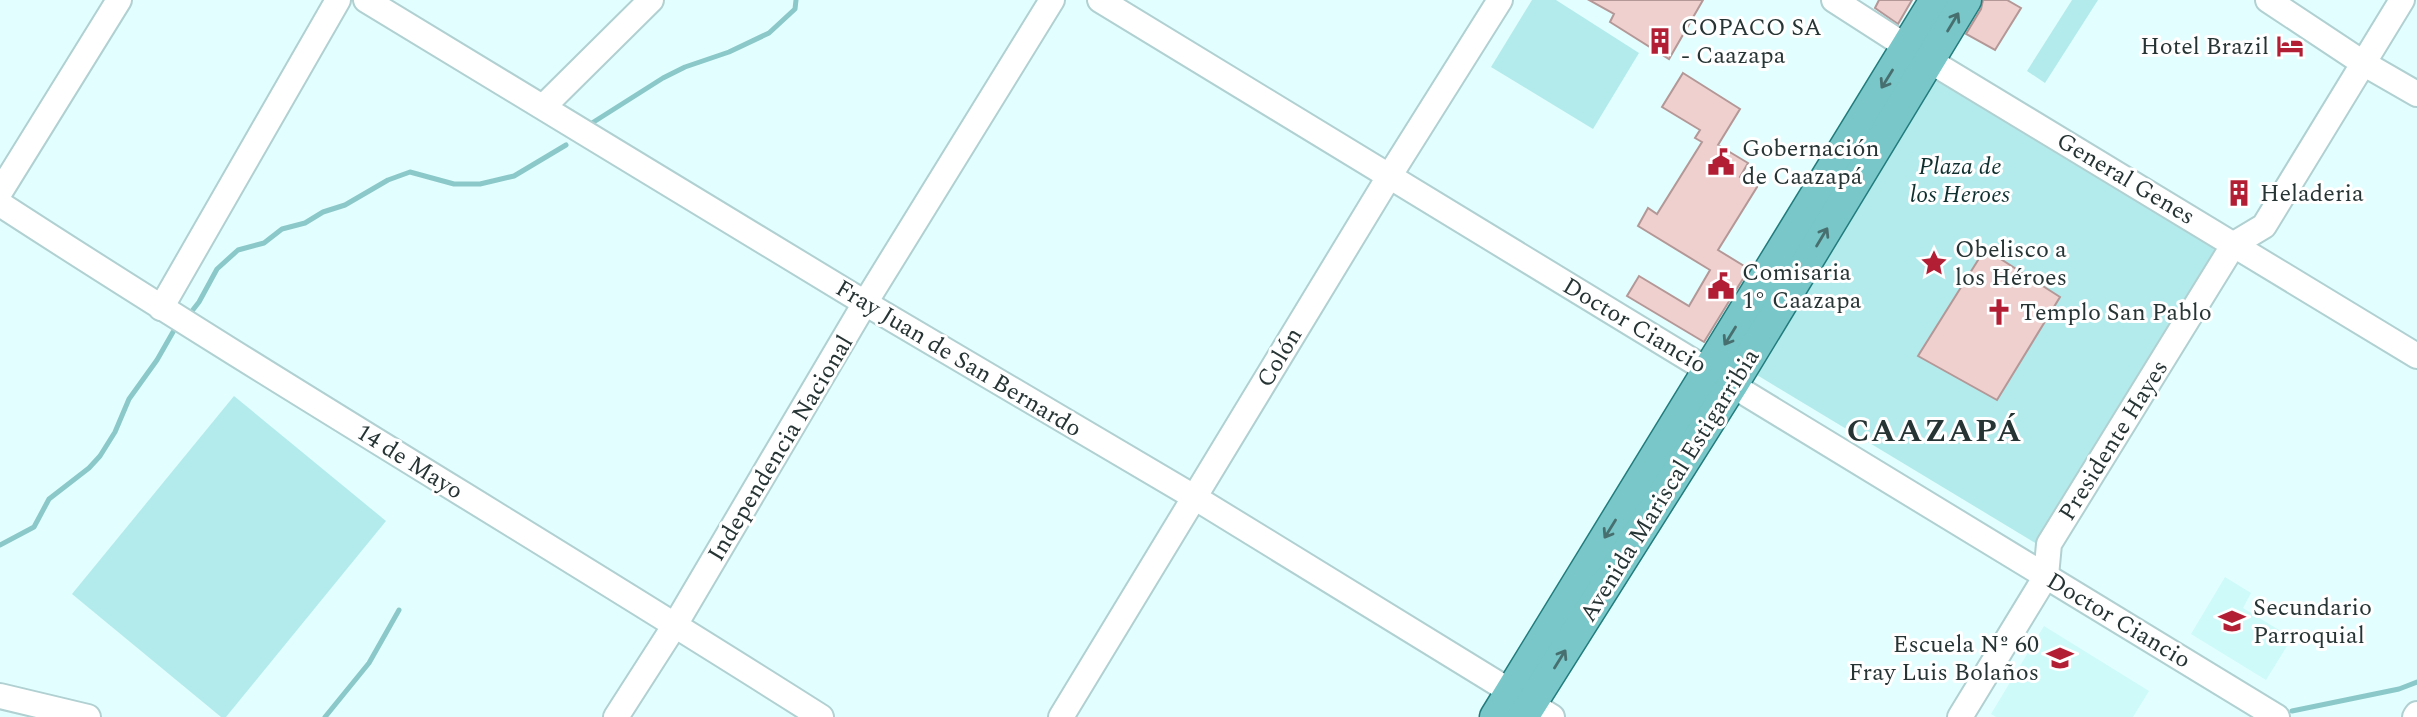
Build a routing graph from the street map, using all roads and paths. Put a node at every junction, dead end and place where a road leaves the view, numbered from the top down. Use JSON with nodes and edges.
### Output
{"nodes":[{"id":1,"x":119,"y":0,"type":"edge"},
{"id":2,"x":338,"y":0,"type":"edge"},
{"id":3,"x":366,"y":0,"type":"edge"},
{"id":4,"x":651,"y":0,"type":"edge"},
{"id":5,"x":1052,"y":0,"type":"edge"},
{"id":6,"x":1100,"y":0,"type":"edge"},
{"id":7,"x":1500,"y":0,"type":"edge"},
{"id":8,"x":1834,"y":0,"type":"edge"},
{"id":9,"x":1936,"y":0,"type":"edge"},
{"id":10,"x":1966,"y":0,"type":"edge"},
{"id":11,"x":2268,"y":0,"type":"edge"},
{"id":12,"x":2402,"y":0,"type":"edge"},
{"id":13,"x":1919,"y":53,"type":"junction"},
{"id":14,"x":2363,"y":63,"type":"junction"},
{"id":15,"x":2417,"y":94,"type":"edge"},
{"id":16,"x":544,"y":106,"type":"junction"},
{"id":17,"x":1390,"y":175,"type":"junction"},
{"id":18,"x":0,"y":192,"type":"edge"},
{"id":19,"x":0,"y":204,"type":"edge"},
{"id":20,"x":2234,"y":244,"type":"junction"},
{"id":21,"x":865,"y":303,"type":"junction"},
{"id":22,"x":161,"y":308,"type":"junction"},
{"id":23,"x":2417,"y":356,"type":"edge"},
{"id":24,"x":1721,"y":377,"type":"junction"},
{"id":25,"x":1194,"y":497,"type":"junction"},
{"id":26,"x":2046,"y":576,"type":"junction"},
{"id":27,"x":676,"y":625,"type":"junction"},
{"id":28,"x":0,"y":696,"type":"edge"},
{"id":29,"x":1522,"y":710,"type":"edge"},
{"id":30,"x":88,"y":717,"type":"edge"},
{"id":31,"x":616,"y":717,"type":"edge"},
{"id":32,"x":821,"y":717,"type":"edge"},
{"id":33,"x":1061,"y":717,"type":"edge"},
{"id":34,"x":1960,"y":717,"type":"edge"},
{"id":35,"x":2277,"y":717,"type":"edge"}],
"edges":[{"from":1,"to":18,"type":"street"},
{"from":2,"to":22,"type":"street"},
{"from":3,"to":16,"type":"street","name":"Fray Juan de San Bernardo"},
{"from":4,"to":16,"type":"street"},
{"from":5,"to":21,"type":"street","name":"Independencia Nacional"},
{"from":6,"to":17,"type":"street","name":"Doctor Ciancio"},
{"from":7,"to":17,"type":"street","name":"Colón"},
{"from":8,"to":13,"type":"street","name":"General Genes"},
{"from":9,"to":13,"type":"main road","name":"Avenida Mariscal Estigarribia"},
{"from":13,"to":10,"type":"main road","name":"Avenida Mariscal Estigarribia","one_way":true},
{"from":11,"to":14,"type":"street"},
{"from":12,"to":14,"type":"street","name":"Presidente Hayes"},
{"from":13,"to":20,"type":"street","name":"General Genes"},
{"from":13,"to":24,"type":"main road","name":"Avenida Mariscal Estigarribia"},
{"from":14,"to":15,"type":"street"},
{"from":14,"to":20,"type":"street","name":"Presidente Hayes"},
{"from":16,"to":21,"type":"street","name":"Fray Juan de San Bernardo"},
{"from":17,"to":24,"type":"street","name":"Doctor Ciancio"},
{"from":17,"to":25,"type":"street","name":"Colón"},
{"from":19,"to":22,"type":"street","name":"14 de Mayo"},
{"from":20,"to":23,"type":"street","name":"General Genes"},
{"from":20,"to":26,"type":"street","name":"Presidente Hayes"},
{"from":21,"to":25,"type":"street","name":"Fray Juan de San Bernardo"},
{"from":21,"to":27,"type":"street","name":"Independencia Nacional"},
{"from":22,"to":27,"type":"street","name":"14 de Mayo"},
{"from":24,"to":26,"type":"street","name":"Doctor Ciancio"},
{"from":24,"to":29,"type":"main road","name":"Avenida Mariscal Estigarribia"},
{"from":25,"to":29,"type":"street","name":"Fray Juan de San Bernardo"},
{"from":25,"to":33,"type":"street","name":"Colón"},
{"from":26,"to":34,"type":"street","name":"Presidente Hayes"},
{"from":26,"to":35,"type":"street","name":"Doctor Ciancio"},
{"from":27,"to":31,"type":"street","name":"Independencia Nacional"},
{"from":27,"to":32,"type":"street","name":"14 de Mayo"},
{"from":28,"to":30,"type":"street"}]}
